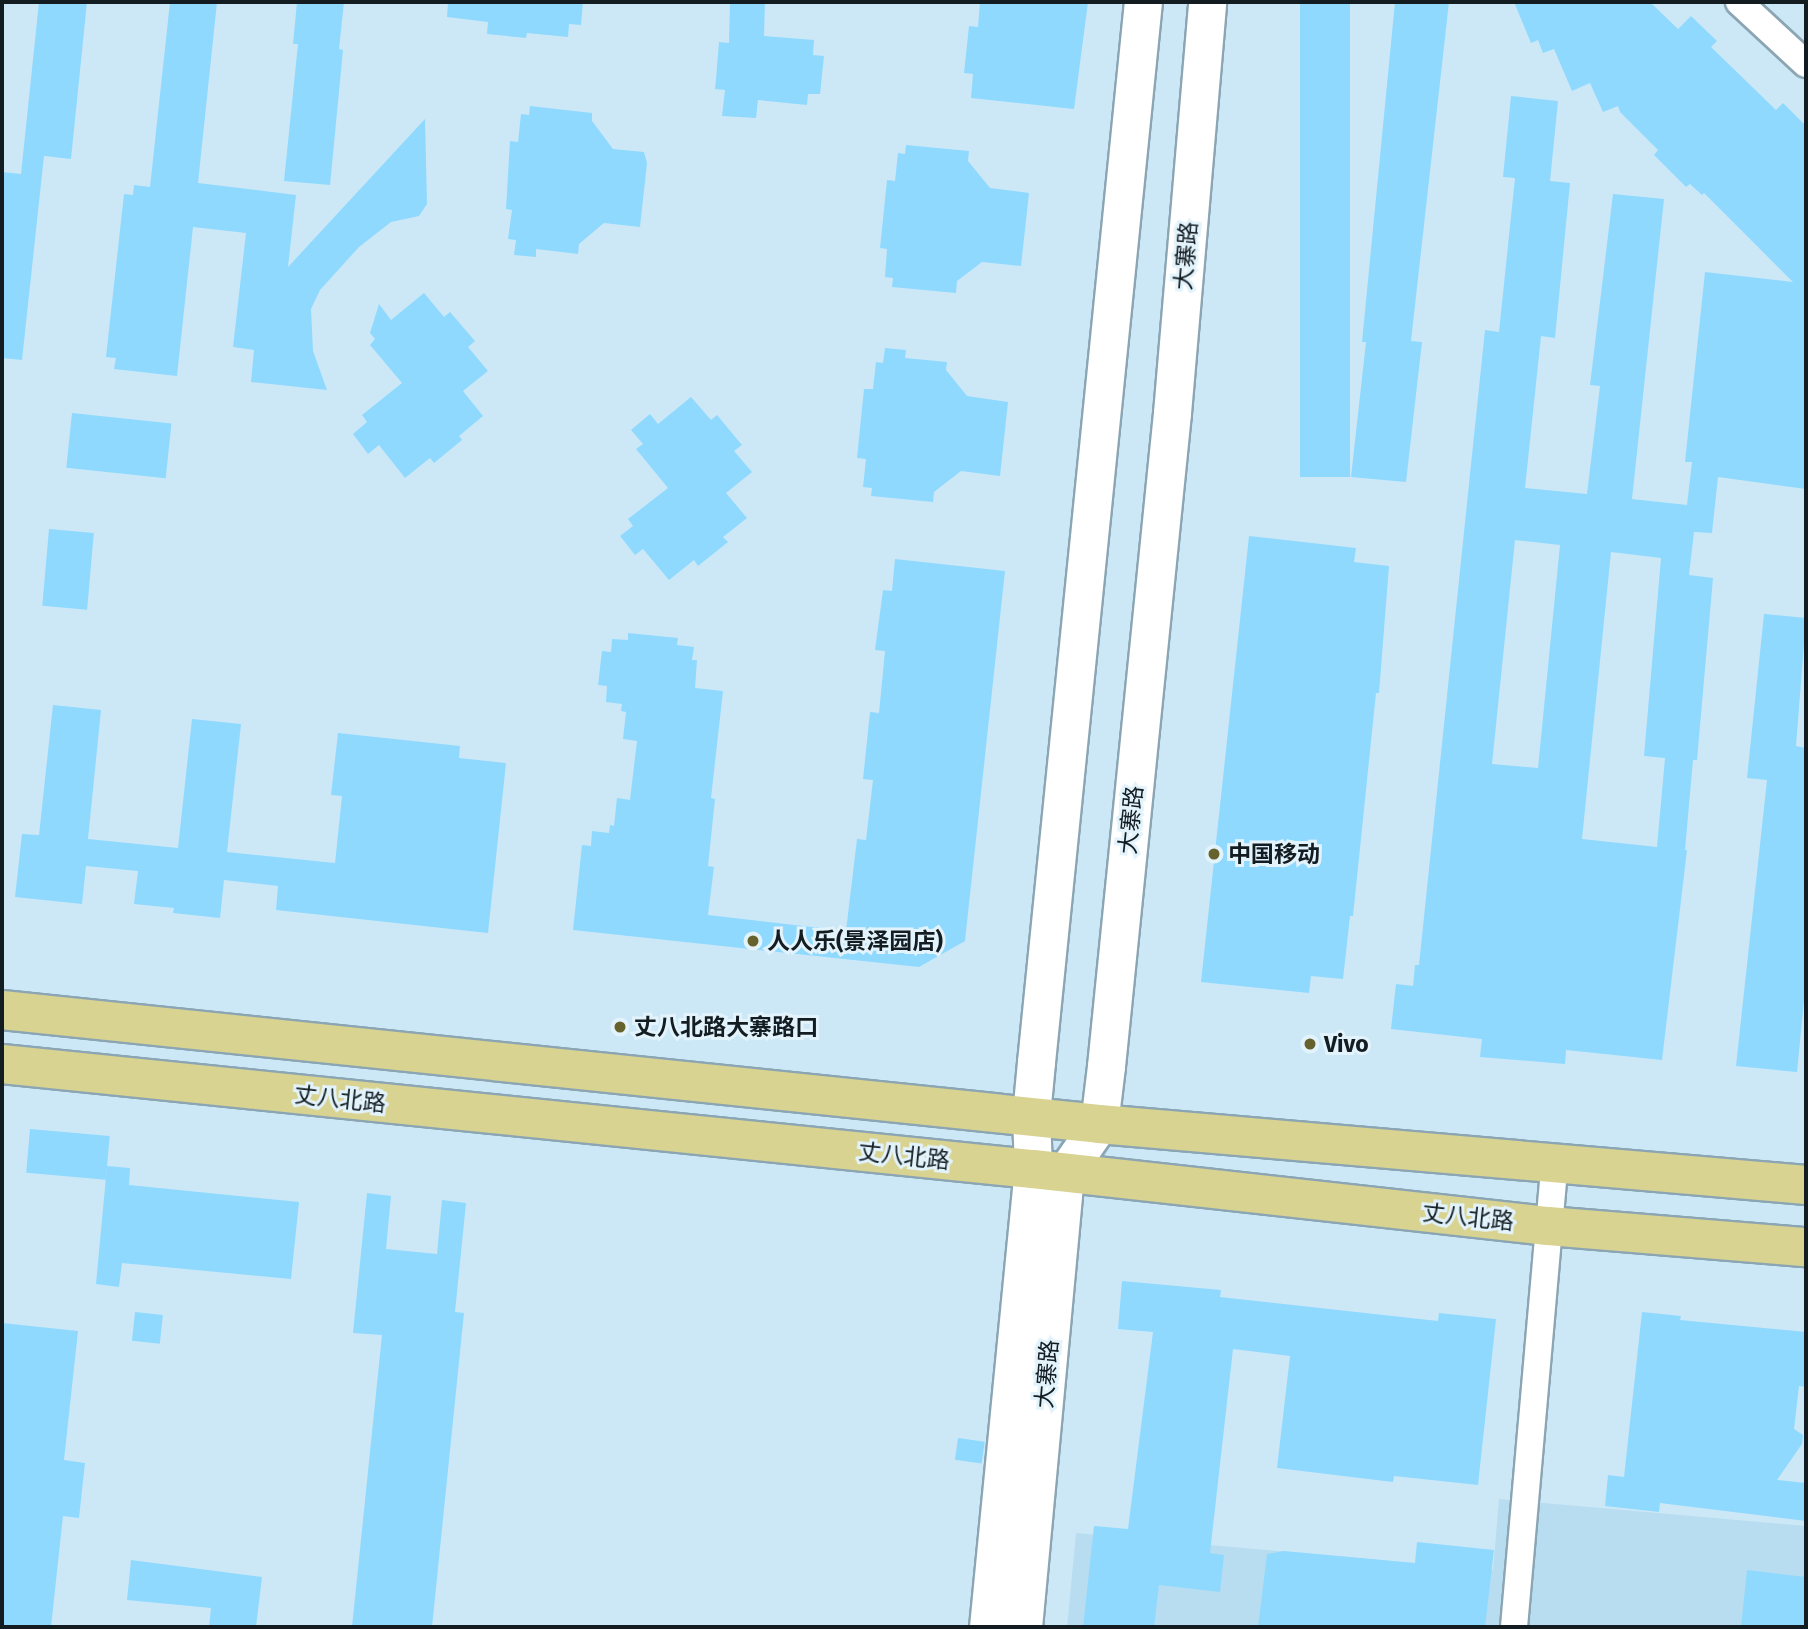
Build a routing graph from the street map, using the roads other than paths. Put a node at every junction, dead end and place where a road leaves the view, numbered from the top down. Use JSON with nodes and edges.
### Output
{"nodes":[{"id":1,"x":1143,"y":2,"type":"edge"},
{"id":2,"x":1207,"y":2,"type":"edge"},
{"id":3,"x":1739,"y":2,"type":"edge"},
{"id":4,"x":1806,"y":64,"type":"edge"},
{"id":5,"x":2,"y":1010,"type":"edge"},
{"id":6,"x":2,"y":1064,"type":"edge"},
{"id":7,"x":1031,"y":1115,"type":"junction"},
{"id":8,"x":1099,"y":1124,"type":"junction"},
{"id":9,"x":1555,"y":1161,"type":"junction"},
{"id":10,"x":1049,"y":1171,"type":"junction"},
{"id":11,"x":1806,"y":1185,"type":"edge"},
{"id":12,"x":1548,"y":1226,"type":"junction"},
{"id":13,"x":1806,"y":1247,"type":"edge"},
{"id":14,"x":988,"y":1627,"type":"edge"},
{"id":15,"x":1023,"y":1627,"type":"edge"},
{"id":16,"x":1514,"y":1627,"type":"edge"}],
"edges":[{"from":1,"to":7,"type":"main road","name":"大寨路"},
{"from":2,"to":8,"type":"main road","name":"大寨路"},
{"from":3,"to":4,"type":"street"},
{"from":5,"to":7,"type":"main road"},
{"from":6,"to":10,"type":"main road","name":"丈八北路"},
{"from":7,"to":8,"type":"main road"},
{"from":7,"to":10,"type":"main road","name":"大寨路"},
{"from":8,"to":9,"type":"main road"},
{"from":8,"to":10,"type":"main road","name":"大寨路"},
{"from":9,"to":11,"type":"main road"},
{"from":9,"to":12,"type":"street"},
{"from":10,"to":12,"type":"main road","name":"丈八北路"},
{"from":10,"to":14,"type":"main road","name":"大寨路"},
{"from":10,"to":15,"type":"main road","name":"大寨路"},
{"from":12,"to":13,"type":"main road","name":"丈八北路"},
{"from":12,"to":16,"type":"street"}]}
